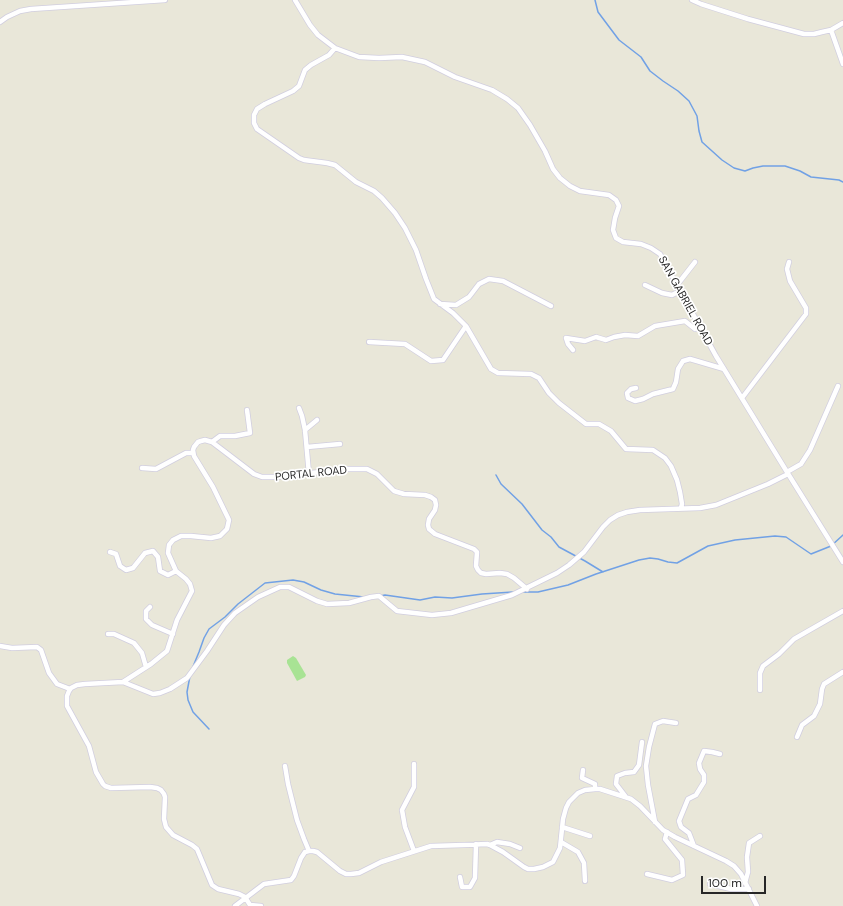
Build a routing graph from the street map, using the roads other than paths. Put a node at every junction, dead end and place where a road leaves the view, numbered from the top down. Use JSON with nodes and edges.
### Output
{"nodes":[{"id":1,"x":165,"y":0,"type":"edge"},
{"id":2,"x":295,"y":0,"type":"edge"},
{"id":3,"x":692,"y":0,"type":"edge"},
{"id":4,"x":132,"y":1,"type":"edge"},
{"id":5,"x":0,"y":22,"type":"edge"},
{"id":6,"x":843,"y":23,"type":"edge"},
{"id":7,"x":831,"y":30,"type":"junction"},
{"id":8,"x":335,"y":48,"type":"junction"},
{"id":9,"x":843,"y":64,"type":"edge"},
{"id":10,"x":695,"y":262,"type":"dead end"},
{"id":11,"x":789,"y":262,"type":"dead end"},
{"id":12,"x":645,"y":285,"type":"dead end"},
{"id":13,"x":677,"y":285,"type":"junction"},
{"id":14,"x":680,"y":291,"type":"junction"},
{"id":15,"x":440,"y":304,"type":"junction"},
{"id":16,"x":551,"y":306,"type":"dead end"},
{"id":17,"x":466,"y":326,"type":"junction"},
{"id":18,"x":700,"y":328,"type":"junction"},
{"id":19,"x":369,"y":342,"type":"dead end"},
{"id":20,"x":573,"y":350,"type":"dead end"},
{"id":21,"x":724,"y":369,"type":"junction"},
{"id":22,"x":838,"y":386,"type":"dead end"},
{"id":23,"x":636,"y":388,"type":"dead end"},
{"id":24,"x":742,"y":398,"type":"junction"},
{"id":25,"x":299,"y":408,"type":"dead end"},
{"id":26,"x":247,"y":410,"type":"dead end"},
{"id":27,"x":317,"y":420,"type":"dead end"},
{"id":28,"x":305,"y":430,"type":"junction"},
{"id":29,"x":212,"y":442,"type":"junction"},
{"id":30,"x":340,"y":444,"type":"dead end"},
{"id":31,"x":307,"y":447,"type":"junction"},
{"id":32,"x":193,"y":453,"type":"junction"},
{"id":33,"x":142,"y":468,"type":"dead end"},
{"id":34,"x":787,"y":473,"type":"junction"},
{"id":35,"x":309,"y":474,"type":"junction"},
{"id":36,"x":681,"y":508,"type":"junction"},
{"id":37,"x":110,"y":552,"type":"dead end"},
{"id":38,"x":843,"y":562,"type":"edge"},
{"id":39,"x":176,"y":570,"type":"junction"},
{"id":40,"x":527,"y":589,"type":"junction"},
{"id":41,"x":150,"y":607,"type":"dead end"},
{"id":42,"x":843,"y":611,"type":"edge"},
{"id":43,"x":108,"y":634,"type":"dead end"},
{"id":44,"x":173,"y":634,"type":"junction"},
{"id":45,"x":0,"y":646,"type":"edge"},
{"id":46,"x":146,"y":667,"type":"junction"},
{"id":47,"x":843,"y":672,"type":"edge"},
{"id":48,"x":123,"y":682,"type":"junction"},
{"id":49,"x":70,"y":689,"type":"junction"},
{"id":50,"x":760,"y":690,"type":"dead end"},
{"id":51,"x":676,"y":723,"type":"dead end"},
{"id":52,"x":797,"y":737,"type":"dead end"},
{"id":53,"x":642,"y":742,"type":"dead end"},
{"id":54,"x":720,"y":754,"type":"dead end"},
{"id":55,"x":414,"y":764,"type":"dead end"},
{"id":56,"x":285,"y":766,"type":"dead end"},
{"id":57,"x":583,"y":770,"type":"dead end"},
{"id":58,"x":595,"y":789,"type":"junction"},
{"id":59,"x":626,"y":797,"type":"junction"},
{"id":60,"x":655,"y":822,"type":"junction"},
{"id":61,"x":562,"y":827,"type":"junction"},
{"id":62,"x":666,"y":832,"type":"junction"},
{"id":63,"x":590,"y":836,"type":"dead end"},
{"id":64,"x":760,"y":836,"type":"dead end"},
{"id":65,"x":561,"y":842,"type":"junction"},
{"id":66,"x":476,"y":844,"type":"junction"},
{"id":67,"x":490,"y":845,"type":"junction"},
{"id":68,"x":694,"y":846,"type":"junction"},
{"id":69,"x":520,"y":848,"type":"dead end"},
{"id":70,"x":309,"y":851,"type":"junction"},
{"id":71,"x":414,"y":851,"type":"junction"},
{"id":72,"x":647,"y":874,"type":"dead end"},
{"id":73,"x":460,"y":877,"type":"dead end"},
{"id":74,"x":586,"y":881,"type":"dead end"},
{"id":75,"x":746,"y":883,"type":"junction"},
{"id":76,"x":710,"y":884,"type":"dead end"},
{"id":77,"x":749,"y":889,"type":"junction"},
{"id":78,"x":245,"y":898,"type":"junction"},
{"id":79,"x":235,"y":906,"type":"edge"},
{"id":80,"x":261,"y":906,"type":"edge"},
{"id":81,"x":757,"y":906,"type":"edge"}],
"edges":[{"from":1,"to":4,"type":"street"},
{"from":2,"to":8,"type":"street","name":"SAN GABRIEL ROAD"},
{"from":3,"to":7,"type":"street"},
{"from":4,"to":5,"type":"street"},
{"from":6,"to":7,"type":"street"},
{"from":7,"to":9,"type":"street"},
{"from":8,"to":13,"type":"street","name":"SAN GABRIEL ROAD"},
{"from":8,"to":15,"type":"street"},
{"from":10,"to":13,"type":"street"},
{"from":11,"to":24,"type":"street"},
{"from":12,"to":14,"type":"street"},
{"from":13,"to":14,"type":"street","name":"SAN GABRIEL ROAD"},
{"from":14,"to":18,"type":"street","name":"SAN GABRIEL ROAD"},
{"from":15,"to":16,"type":"street"},
{"from":15,"to":17,"type":"street"},
{"from":17,"to":19,"type":"street"},
{"from":17,"to":36,"type":"street"},
{"from":18,"to":20,"type":"street"},
{"from":18,"to":21,"type":"street","name":"SAN GABRIEL ROAD"},
{"from":21,"to":23,"type":"street"},
{"from":21,"to":24,"type":"street","name":"SAN GABRIEL ROAD"},
{"from":22,"to":34,"type":"street"},
{"from":24,"to":34,"type":"street","name":"SAN GABRIEL ROAD"},
{"from":25,"to":28,"type":"street"},
{"from":26,"to":29,"type":"street"},
{"from":27,"to":28,"type":"street"},
{"from":28,"to":31,"type":"street"},
{"from":29,"to":32,"type":"street"},
{"from":29,"to":35,"type":"street","name":"PORTAL ROAD"},
{"from":30,"to":31,"type":"street"},
{"from":31,"to":35,"type":"street"},
{"from":32,"to":33,"type":"street"},
{"from":32,"to":39,"type":"street"},
{"from":34,"to":36,"type":"street"},
{"from":34,"to":38,"type":"street","name":"SAN GABRIEL ROAD"},
{"from":35,"to":40,"type":"street","name":"PORTAL ROAD"},
{"from":36,"to":40,"type":"street"},
{"from":37,"to":39,"type":"street"},
{"from":39,"to":44,"type":"street"},
{"from":40,"to":48,"type":"street"},
{"from":41,"to":44,"type":"street"},
{"from":42,"to":50,"type":"street"},
{"from":43,"to":46,"type":"street"},
{"from":44,"to":46,"type":"street"},
{"from":45,"to":49,"type":"street"},
{"from":46,"to":48,"type":"street"},
{"from":47,"to":52,"type":"street"},
{"from":48,"to":49,"type":"street"},
{"from":49,"to":78,"type":"street"},
{"from":51,"to":60,"type":"street"},
{"from":53,"to":59,"type":"street"},
{"from":54,"to":68,"type":"street"},
{"from":55,"to":71,"type":"street"},
{"from":56,"to":70,"type":"street"},
{"from":57,"to":58,"type":"street"},
{"from":58,"to":59,"type":"street"},
{"from":58,"to":61,"type":"street"},
{"from":59,"to":60,"type":"street"},
{"from":60,"to":62,"type":"street"},
{"from":61,"to":63,"type":"street"},
{"from":61,"to":65,"type":"street"},
{"from":62,"to":68,"type":"street"},
{"from":62,"to":72,"type":"street"},
{"from":64,"to":75,"type":"street"},
{"from":65,"to":67,"type":"street"},
{"from":65,"to":74,"type":"street"},
{"from":66,"to":67,"type":"street"},
{"from":66,"to":71,"type":"street"},
{"from":66,"to":73,"type":"street"},
{"from":67,"to":69,"type":"street"},
{"from":68,"to":75,"type":"street"},
{"from":70,"to":71,"type":"street"},
{"from":70,"to":78,"type":"street"},
{"from":75,"to":77,"type":"street"},
{"from":76,"to":77,"type":"street"},
{"from":77,"to":81,"type":"street"},
{"from":78,"to":79,"type":"street"},
{"from":78,"to":80,"type":"street"}]}
